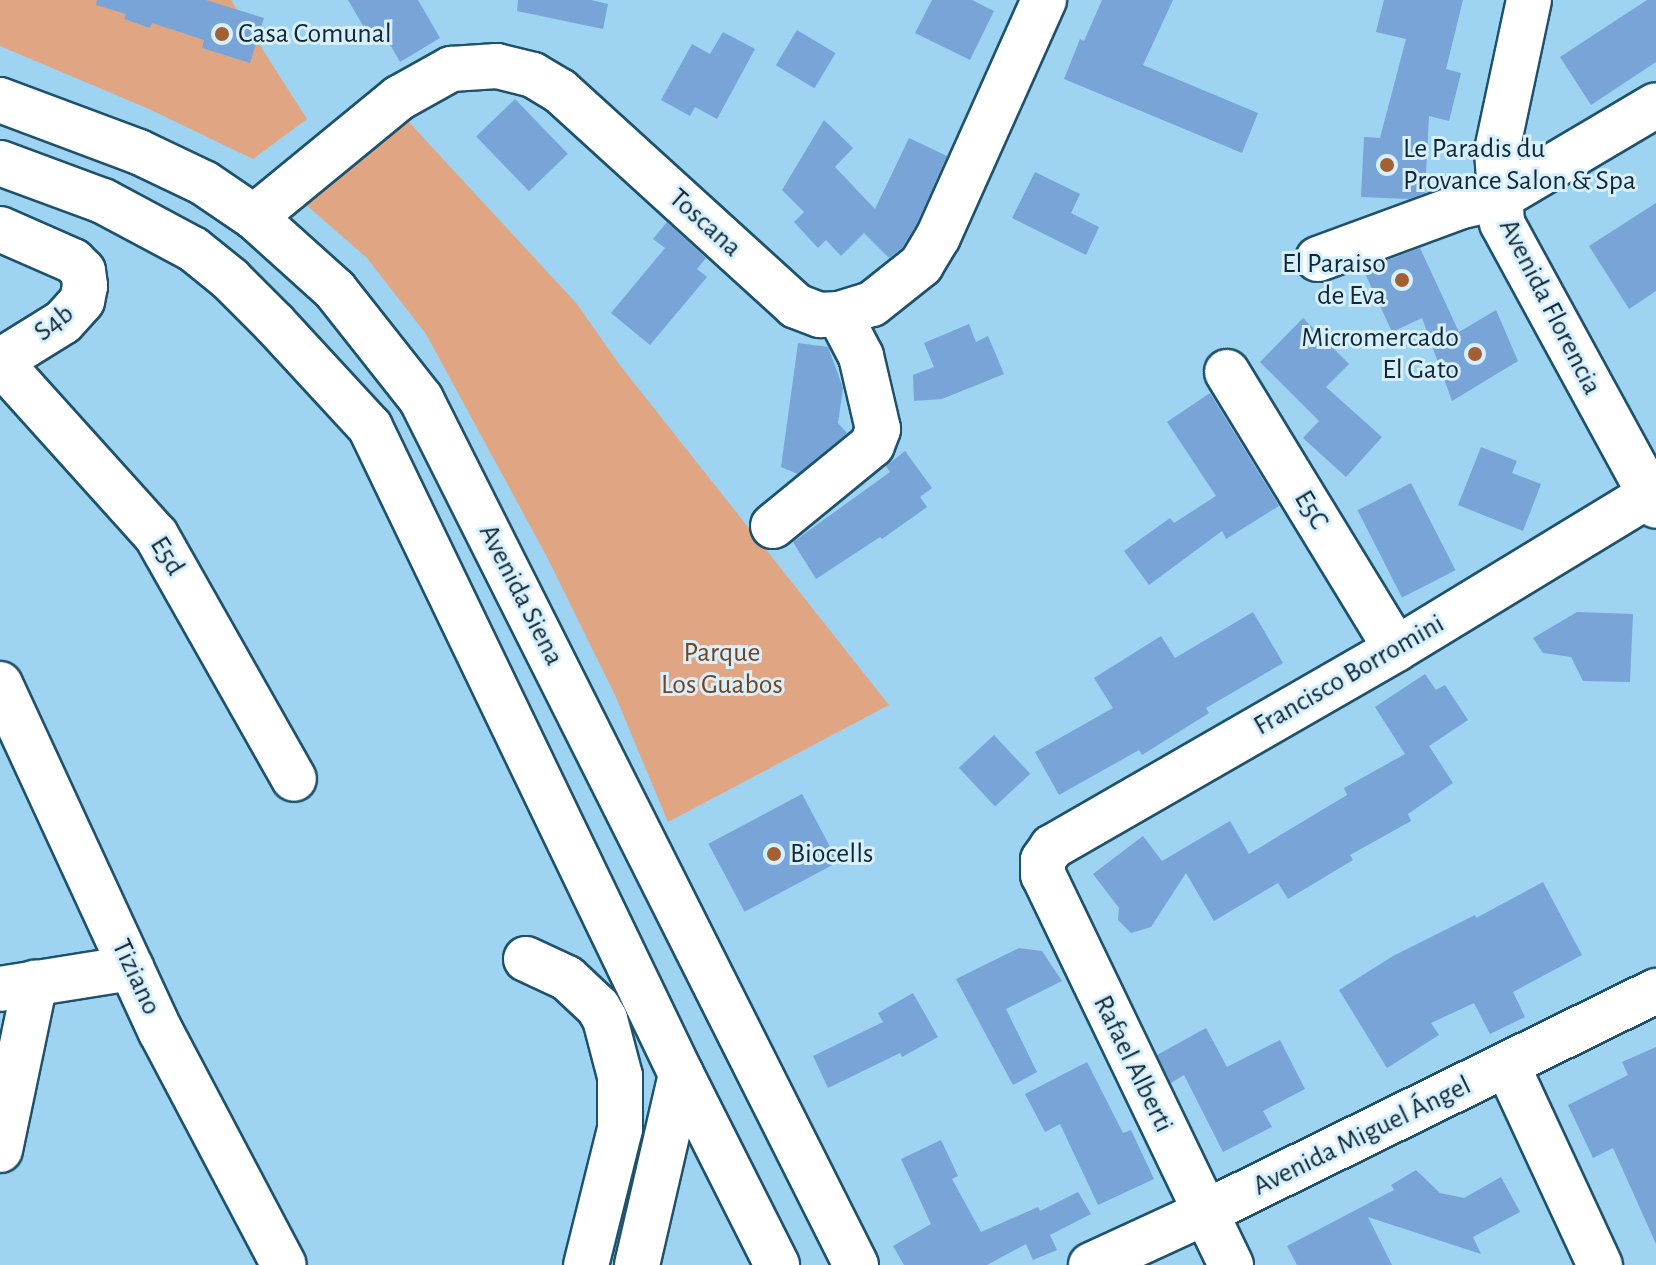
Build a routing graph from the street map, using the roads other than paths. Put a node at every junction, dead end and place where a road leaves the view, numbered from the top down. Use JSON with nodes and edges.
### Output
{"nodes":[{"id":1,"x":1044,"y":0,"type":"edge"},
{"id":2,"x":1529,"y":0,"type":"edge"},
{"id":3,"x":0,"y":100,"type":"edge"},
{"id":4,"x":1656,"y":105,"type":"edge"},
{"id":5,"x":0,"y":163,"type":"edge"},
{"id":6,"x":1499,"y":198,"type":"junction"},
{"id":7,"x":254,"y":217,"type":"junction"},
{"id":8,"x":0,"y":229,"type":"edge"},
{"id":9,"x":1318,"y":259,"type":"dead end"},
{"id":10,"x":839,"y":314,"type":"junction"},
{"id":11,"x":0,"y":361,"type":"edge"},
{"id":12,"x":1227,"y":372,"type":"dead end"},
{"id":13,"x":1654,"y":498,"type":"edge"},
{"id":14,"x":773,"y":526,"type":"dead end"},
{"id":15,"x":1396,"y":649,"type":"junction"},
{"id":16,"x":0,"y":684,"type":"edge"},
{"id":17,"x":294,"y":779,"type":"dead end"},
{"id":18,"x":1043,"y":860,"type":"joint"},
{"id":19,"x":526,"y":959,"type":"dead end"},
{"id":20,"x":1656,"y":961,"type":"edge"},
{"id":21,"x":131,"y":968,"type":"junction"},
{"id":22,"x":18,"y":986,"type":"edge"},
{"id":23,"x":1643,"y":996,"type":"edge"},
{"id":24,"x":1507,"y":1065,"type":"junction"},
{"id":25,"x":681,"y":1074,"type":"junction"},
{"id":26,"x":0,"y":1150,"type":"edge"},
{"id":27,"x":1204,"y":1213,"type":"junction"},
{"id":28,"x":284,"y":1265,"type":"edge"},
{"id":29,"x":586,"y":1265,"type":"edge"},
{"id":30,"x":637,"y":1265,"type":"edge"},
{"id":31,"x":777,"y":1265,"type":"edge"},
{"id":32,"x":856,"y":1265,"type":"edge"},
{"id":33,"x":1091,"y":1265,"type":"edge"},
{"id":34,"x":1231,"y":1265,"type":"edge"},
{"id":35,"x":1600,"y":1265,"type":"edge"}],
"edges":[{"from":1,"to":10,"type":"street","name":"Toscana"},
{"from":2,"to":6,"type":"street","name":"Avenida Florencia"},
{"from":3,"to":7,"type":"street","name":"Avenida Siena"},
{"from":4,"to":6,"type":"street"},
{"from":5,"to":25,"type":"street"},
{"from":6,"to":9,"type":"street"},
{"from":6,"to":13,"type":"street","name":"Avenida Florencia"},
{"from":7,"to":10,"type":"street","name":"Toscana"},
{"from":7,"to":32,"type":"street","name":"Avenida Siena"},
{"from":8,"to":11,"type":"street","name":"S4b"},
{"from":10,"to":14,"type":"street"},
{"from":11,"to":17,"type":"street","name":"E5d"},
{"from":12,"to":15,"type":"street","name":"E5C"},
{"from":13,"to":15,"type":"street","name":"Francisco Borromini"},
{"from":15,"to":18,"type":"street","name":"Francisco Borromini"},
{"from":16,"to":21,"type":"street","name":"Tiziano"},
{"from":18,"to":27,"type":"street","name":"Rafael Alberti"},
{"from":19,"to":29,"type":"street"},
{"from":20,"to":23,"type":"street","name":"Avenida Miguel Ángel"},
{"from":21,"to":22,"type":"street"},
{"from":21,"to":28,"type":"street","name":"Tiziano"},
{"from":22,"to":26,"type":"street"},
{"from":23,"to":24,"type":"street","name":"Avenida Miguel Ángel"},
{"from":24,"to":27,"type":"street","name":"Avenida Miguel Ángel"},
{"from":24,"to":35,"type":"street"},
{"from":25,"to":30,"type":"street"},
{"from":25,"to":31,"type":"street"},
{"from":27,"to":33,"type":"street","name":"Avenida Miguel Ángel"},
{"from":27,"to":34,"type":"street","name":"Rafael Alberti"}]}
